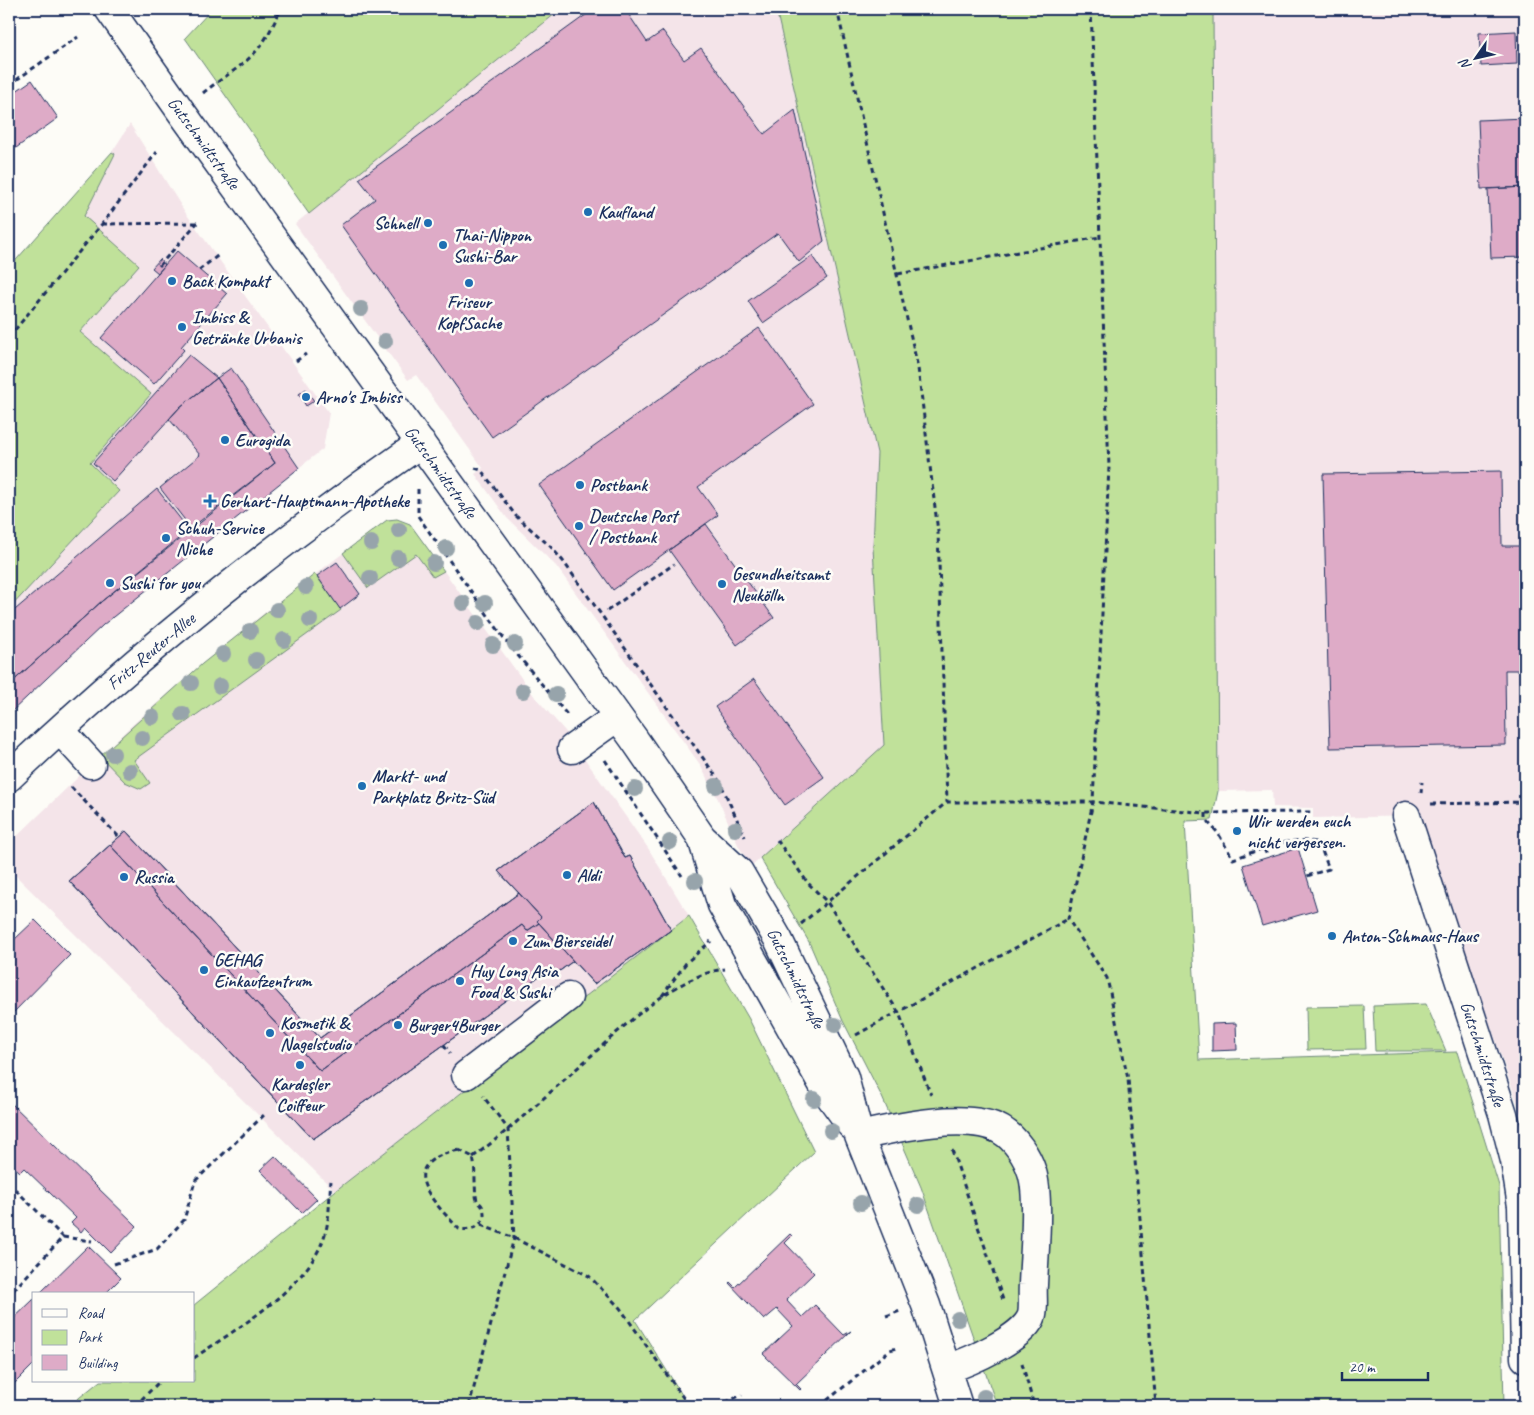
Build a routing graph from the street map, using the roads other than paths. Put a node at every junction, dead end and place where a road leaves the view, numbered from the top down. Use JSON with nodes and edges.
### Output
{"nodes":[{"id":1,"x":109,"y":9,"type":"edge"},
{"id":2,"x":420,"y":443,"type":"junction"},
{"id":3,"x":618,"y":717,"type":"junction"},
{"id":4,"x":60,"y":730,"type":"junction"},
{"id":5,"x":580,"y":743,"type":"road end"},
{"id":6,"x":91,"y":764,"type":"dead end"},
{"id":7,"x":9,"y":777,"type":"edge"},
{"id":8,"x":1414,"y":810,"type":"road end"},
{"id":9,"x":568,"y":997,"type":"dead end"},
{"id":10,"x":466,"y":1075,"type":"road end"},
{"id":11,"x":859,"y":1136,"type":"junction"},
{"id":12,"x":1525,"y":1358,"type":"edge"},
{"id":13,"x":947,"y":1369,"type":"junction"},
{"id":14,"x":958,"y":1406,"type":"edge"}],
"edges":[{"from":1,"to":2,"type":"street","name":"Gutschmidtstraße"},
{"from":2,"to":3,"type":"street","name":"Gutschmidtstraße"},
{"from":2,"to":4,"type":"street","name":"Fritz-Reuter-Allee"},
{"from":3,"to":5,"type":"street"},
{"from":3,"to":11,"type":"street","name":"Gutschmidtstraße"},
{"from":4,"to":6,"type":"street"},
{"from":4,"to":7,"type":"street","name":"Fritz-Reuter-Allee"},
{"from":8,"to":12,"type":"street","name":"Gutschmidtstraße"},
{"from":9,"to":10,"type":"street"},
{"from":11,"to":13,"type":"street","name":"Gutschmidtstraße"},
{"from":11,"to":13,"type":"street"},
{"from":13,"to":14,"type":"street","name":"Gutschmidtstraße"}]}
